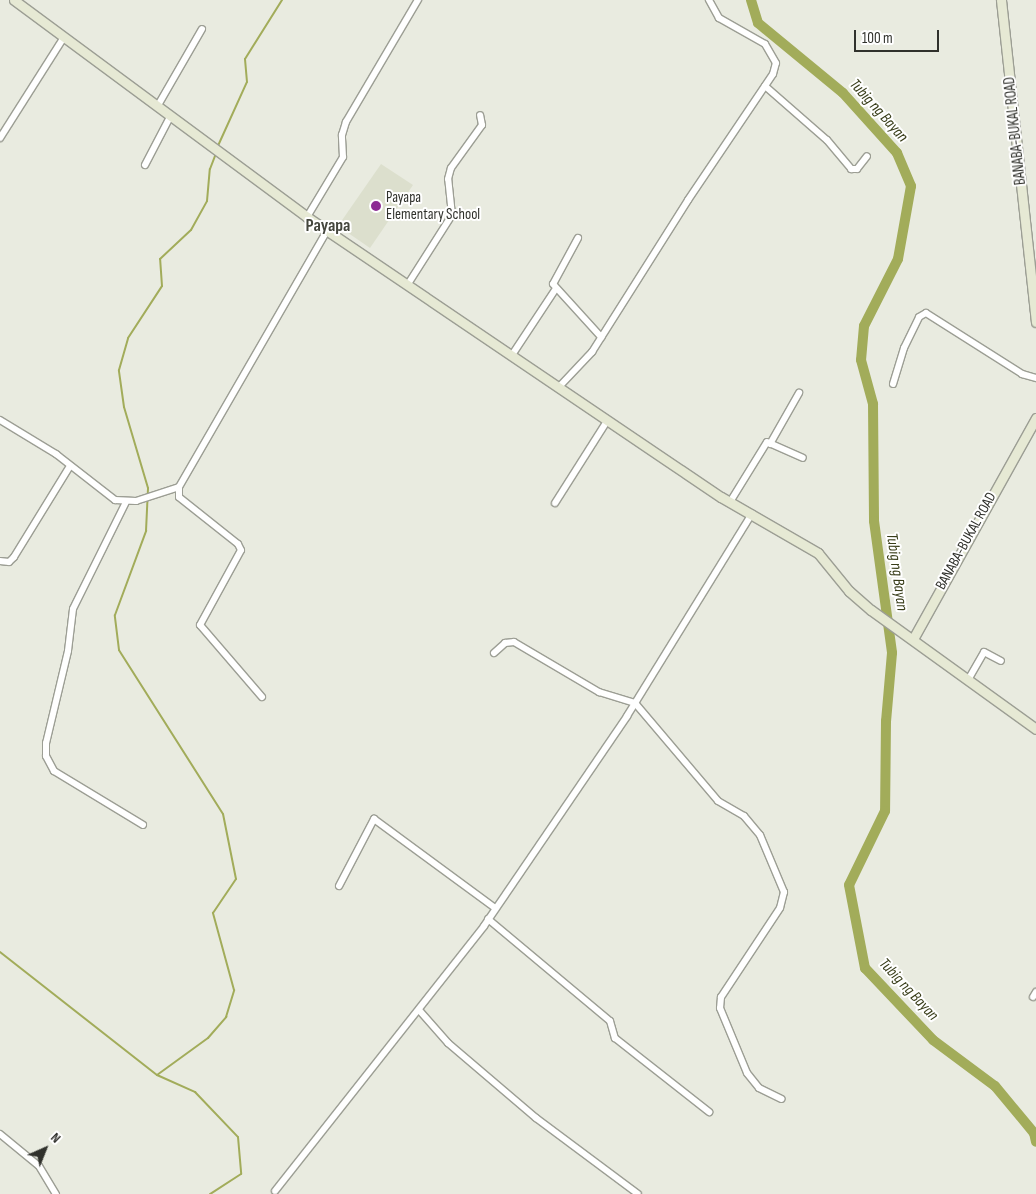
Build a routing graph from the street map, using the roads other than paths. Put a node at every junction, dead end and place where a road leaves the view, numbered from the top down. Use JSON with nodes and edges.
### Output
{"nodes":[{"id":1,"x":14,"y":0,"type":"edge"},
{"id":2,"x":418,"y":0,"type":"edge"},
{"id":3,"x":709,"y":0,"type":"edge"},
{"id":4,"x":1001,"y":0,"type":"edge"},
{"id":5,"x":202,"y":29,"type":"dead end"},
{"id":6,"x":64,"y":37,"type":"junction"},
{"id":7,"x":764,"y":86,"type":"junction"},
{"id":8,"x":157,"y":107,"type":"junction"},
{"id":9,"x":480,"y":115,"type":"dead end"},
{"id":10,"x":170,"y":116,"type":"junction"},
{"id":11,"x":0,"y":138,"type":"edge"},
{"id":12,"x":867,"y":156,"type":"dead end"},
{"id":13,"x":145,"y":165,"type":"dead end"},
{"id":14,"x":307,"y":216,"type":"junction"},
{"id":15,"x":328,"y":229,"type":"junction"},
{"id":16,"x":578,"y":238,"type":"dead end"},
{"id":17,"x":408,"y":284,"type":"junction"},
{"id":18,"x":555,"y":290,"type":"junction"},
{"id":19,"x":1036,"y":322,"type":"edge"},
{"id":20,"x":601,"y":337,"type":"junction"},
{"id":21,"x":512,"y":355,"type":"junction"},
{"id":22,"x":1036,"y":378,"type":"edge"},
{"id":23,"x":893,"y":384,"type":"dead end"},
{"id":24,"x":558,"y":388,"type":"junction"},
{"id":25,"x":799,"y":393,"type":"dead end"},
{"id":26,"x":1036,"y":418,"type":"edge"},
{"id":27,"x":0,"y":420,"type":"edge"},
{"id":28,"x":607,"y":421,"type":"junction"},
{"id":29,"x":770,"y":444,"type":"junction"},
{"id":30,"x":803,"y":458,"type":"dead end"},
{"id":31,"x":70,"y":466,"type":"junction"},
{"id":32,"x":179,"y":488,"type":"junction"},
{"id":33,"x":126,"y":502,"type":"junction"},
{"id":34,"x":730,"y":502,"type":"junction"},
{"id":35,"x":555,"y":503,"type":"dead end"},
{"id":36,"x":752,"y":514,"type":"junction"},
{"id":37,"x":0,"y":561,"type":"edge"},
{"id":38,"x":912,"y":639,"type":"junction"},
{"id":39,"x":494,"y":653,"type":"dead end"},
{"id":40,"x":1001,"y":661,"type":"dead end"},
{"id":41,"x":968,"y":680,"type":"junction"},
{"id":42,"x":262,"y":697,"type":"dead end"},
{"id":43,"x":635,"y":703,"type":"junction"},
{"id":44,"x":1036,"y":729,"type":"edge"},
{"id":45,"x":143,"y":826,"type":"dead end"},
{"id":46,"x":339,"y":886,"type":"dead end"},
{"id":47,"x":495,"y":908,"type":"junction"},
{"id":48,"x":488,"y":919,"type":"junction"},
{"id":49,"x":418,"y":1010,"type":"junction"},
{"id":50,"x":782,"y":1099,"type":"dead end"},
{"id":51,"x":709,"y":1112,"type":"dead end"},
{"id":52,"x":0,"y":1134,"type":"edge"},
{"id":53,"x":276,"y":1191,"type":"dead end"},
{"id":54,"x":56,"y":1194,"type":"edge"},
{"id":55,"x":638,"y":1194,"type":"edge"}],
"edges":[{"from":1,"to":6,"type":"main road"},
{"from":2,"to":14,"type":"street"},
{"from":3,"to":7,"type":"street"},
{"from":4,"to":19,"type":"main road","name":"BANABA-BUKAL ROAD"},
{"from":5,"to":8,"type":"street"},
{"from":6,"to":8,"type":"main road"},
{"from":6,"to":11,"type":"street"},
{"from":7,"to":12,"type":"street"},
{"from":7,"to":20,"type":"street"},
{"from":8,"to":10,"type":"main road"},
{"from":9,"to":17,"type":"street"},
{"from":10,"to":13,"type":"street"},
{"from":10,"to":14,"type":"main road"},
{"from":14,"to":15,"type":"main road"},
{"from":15,"to":17,"type":"main road"},
{"from":15,"to":32,"type":"street"},
{"from":16,"to":18,"type":"street"},
{"from":17,"to":21,"type":"main road"},
{"from":18,"to":20,"type":"street"},
{"from":18,"to":21,"type":"street"},
{"from":20,"to":24,"type":"street"},
{"from":21,"to":24,"type":"main road"},
{"from":22,"to":23,"type":"street"},
{"from":24,"to":28,"type":"main road"},
{"from":25,"to":29,"type":"street"},
{"from":26,"to":38,"type":"main road","name":"BANABA-BUKAL ROAD"},
{"from":27,"to":31,"type":"street"},
{"from":28,"to":34,"type":"main road"},
{"from":28,"to":35,"type":"street"},
{"from":29,"to":30,"type":"street"},
{"from":29,"to":34,"type":"street"},
{"from":31,"to":33,"type":"street"},
{"from":31,"to":37,"type":"street"},
{"from":32,"to":33,"type":"street"},
{"from":32,"to":42,"type":"street"},
{"from":33,"to":45,"type":"street"},
{"from":34,"to":36,"type":"main road"},
{"from":36,"to":38,"type":"main road"},
{"from":36,"to":43,"type":"street"},
{"from":38,"to":41,"type":"main road"},
{"from":39,"to":43,"type":"street"},
{"from":40,"to":41,"type":"street"},
{"from":41,"to":44,"type":"main road"},
{"from":43,"to":47,"type":"street"},
{"from":43,"to":50,"type":"street"},
{"from":46,"to":47,"type":"street"},
{"from":47,"to":48,"type":"street"},
{"from":48,"to":49,"type":"street"},
{"from":48,"to":51,"type":"street"},
{"from":49,"to":53,"type":"street"},
{"from":49,"to":55,"type":"street"},
{"from":52,"to":54,"type":"street"}]}
